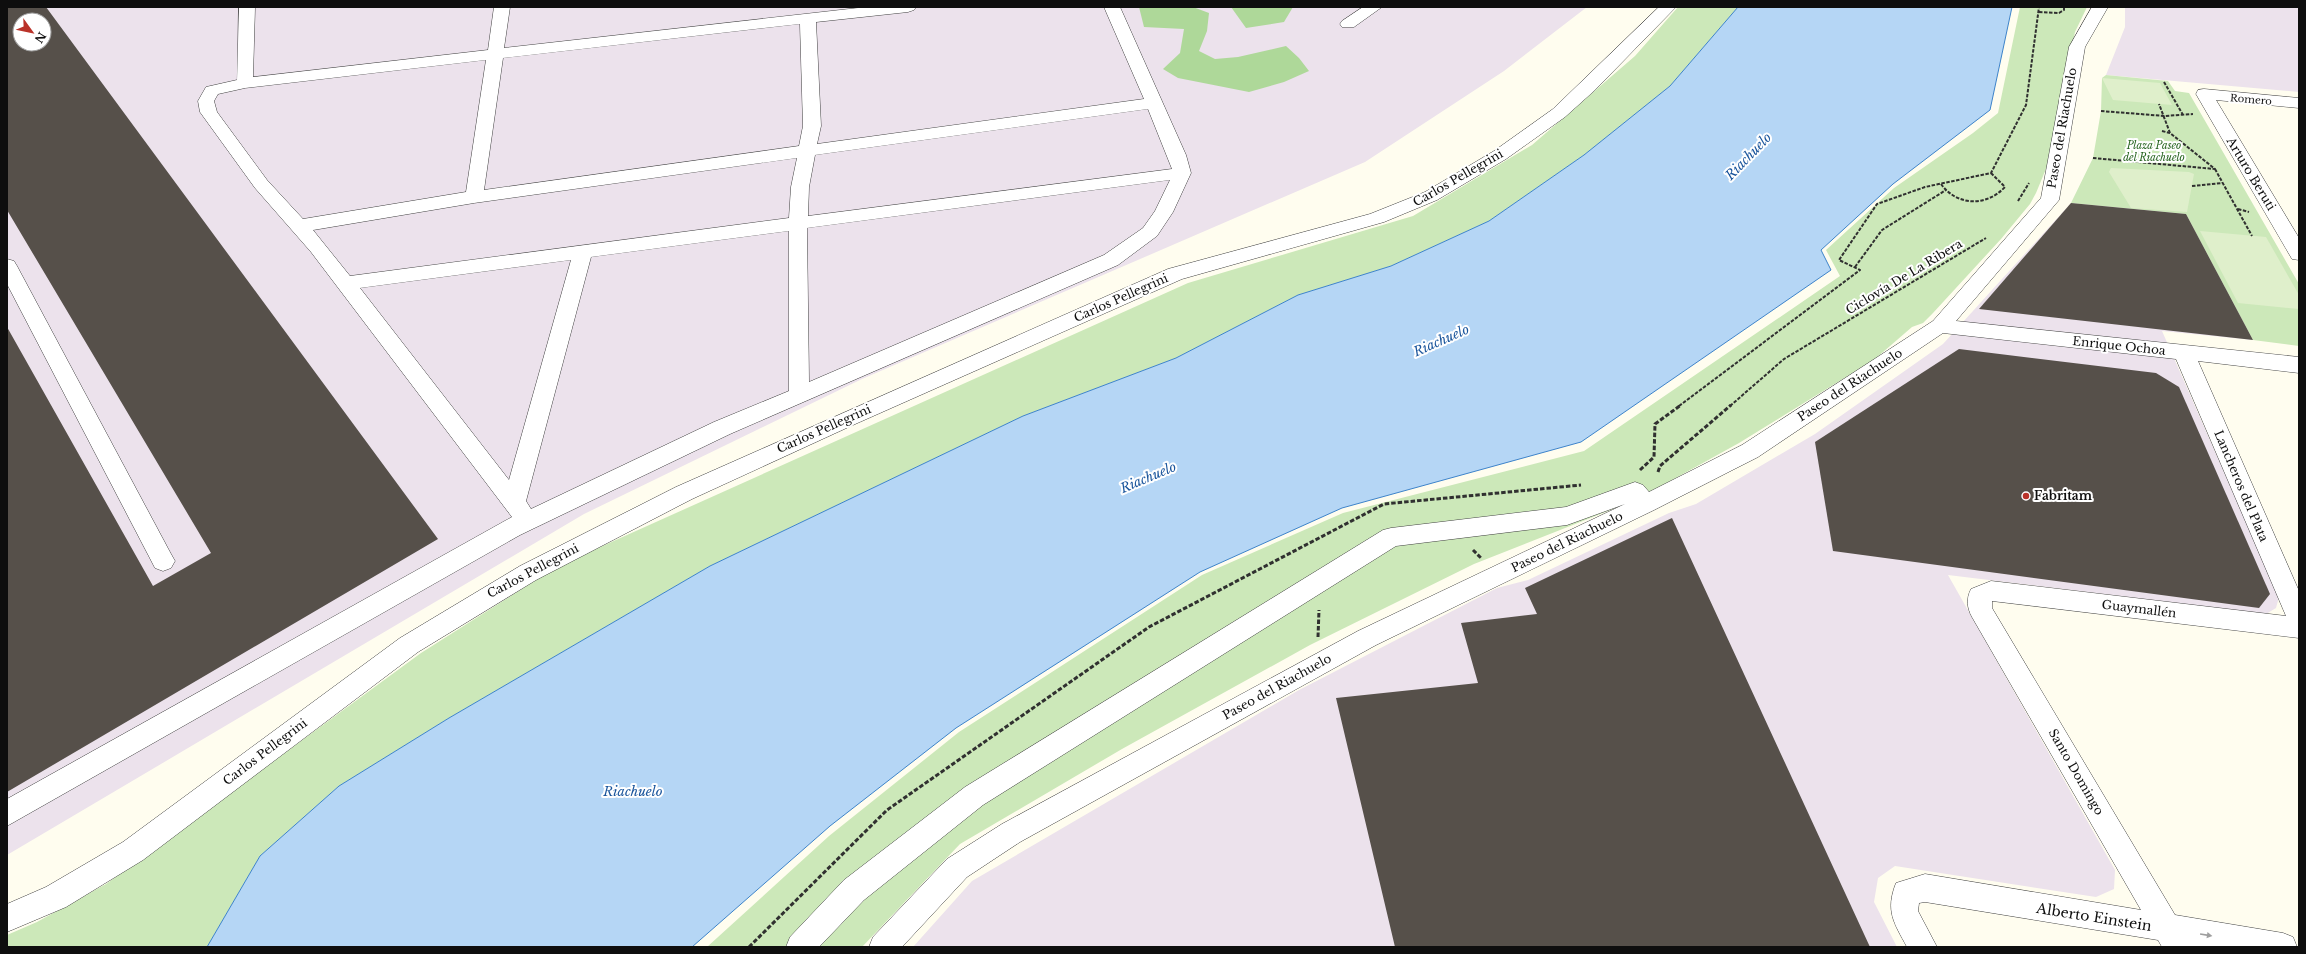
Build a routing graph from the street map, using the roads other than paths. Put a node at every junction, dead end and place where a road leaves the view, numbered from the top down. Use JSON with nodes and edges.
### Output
{"nodes":[{"id":1,"x":247,"y":7,"type":"edge"},
{"id":2,"x":502,"y":7,"type":"edge"},
{"id":3,"x":908,"y":7,"type":"edge"},
{"id":4,"x":1112,"y":7,"type":"edge"},
{"id":5,"x":1374,"y":7,"type":"edge"},
{"id":6,"x":1668,"y":7,"type":"edge"},
{"id":7,"x":2100,"y":7,"type":"edge"},
{"id":8,"x":778,"y":14,"type":"edge"},
{"id":9,"x":808,"y":18,"type":"junction"},
{"id":10,"x":1348,"y":24,"type":"dead end"},
{"id":11,"x":495,"y":54,"type":"junction"},
{"id":12,"x":245,"y":83,"type":"junction"},
{"id":13,"x":2204,"y":94,"type":"joint"},
{"id":14,"x":1154,"y":103,"type":"junction"},
{"id":15,"x":2299,"y":103,"type":"edge"},
{"id":16,"x":807,"y":151,"type":"junction"},
{"id":17,"x":1182,"y":173,"type":"junction"},
{"id":18,"x":474,"y":197,"type":"junction"},
{"id":19,"x":798,"y":224,"type":"junction"},
{"id":20,"x":299,"y":226,"type":"junction"},
{"id":21,"x":583,"y":252,"type":"junction"},
{"id":22,"x":2299,"y":254,"type":"edge"},
{"id":23,"x":7,"y":266,"type":"edge"},
{"id":24,"x":345,"y":283,"type":"junction"},
{"id":25,"x":1940,"y":326,"type":"junction"},
{"id":26,"x":2184,"y":353,"type":"junction"},
{"id":27,"x":2299,"y":365,"type":"edge"},
{"id":28,"x":799,"y":395,"type":"junction"},
{"id":29,"x":514,"y":503,"type":"junction"},
{"id":30,"x":1646,"y":504,"type":"junction"},
{"id":31,"x":528,"y":521,"type":"junction"},
{"id":32,"x":162,"y":561,"type":"dead end"},
{"id":33,"x":1980,"y":596,"type":"joint"},
{"id":34,"x":2299,"y":618,"type":"edge"},
{"id":35,"x":2299,"y":628,"type":"edge"},
{"id":36,"x":7,"y":813,"type":"edge"},
{"id":37,"x":7,"y":918,"type":"edge"},
{"id":38,"x":2173,"y":938,"type":"edge"},
{"id":39,"x":800,"y":947,"type":"edge"},
{"id":40,"x":883,"y":947,"type":"edge"},
{"id":41,"x":1923,"y":947,"type":"edge"},
{"id":42,"x":2283,"y":947,"type":"edge"}],
"edges":[{"from":1,"to":12,"type":"street"},
{"from":2,"to":11,"type":"street"},
{"from":3,"to":9,"type":"street"},
{"from":4,"to":14,"type":"street"},
{"from":5,"to":10,"type":"street"},
{"from":6,"to":37,"type":"street","name":"Carlos Pellegrini"},
{"from":7,"to":25,"type":"street","name":"Paseo del Riachuelo"},
{"from":8,"to":9,"type":"street"},
{"from":8,"to":11,"type":"street"},
{"from":9,"to":16,"type":"street"},
{"from":11,"to":12,"type":"street"},
{"from":11,"to":18,"type":"street"},
{"from":12,"to":20,"type":"street"},
{"from":13,"to":15,"type":"street","name":"Romero"},
{"from":13,"to":22,"type":"street","name":"Arturo Beruti"},
{"from":14,"to":16,"type":"street"},
{"from":14,"to":17,"type":"street"},
{"from":16,"to":18,"type":"street"},
{"from":16,"to":19,"type":"street"},
{"from":17,"to":19,"type":"street"},
{"from":17,"to":28,"type":"street"},
{"from":18,"to":20,"type":"street"},
{"from":19,"to":21,"type":"street"},
{"from":19,"to":28,"type":"street"},
{"from":20,"to":24,"type":"street"},
{"from":21,"to":24,"type":"street"},
{"from":21,"to":29,"type":"street"},
{"from":23,"to":32,"type":"street"},
{"from":24,"to":29,"type":"street"},
{"from":25,"to":26,"type":"street","name":"Enrique Ochoa"},
{"from":25,"to":30,"type":"street","name":"Paseo del Riachuelo"},
{"from":26,"to":27,"type":"street","name":"Enrique Ochoa"},
{"from":26,"to":34,"type":"street","name":"Lancheros del Plata"},
{"from":28,"to":31,"type":"street"},
{"from":29,"to":31,"type":"street"},
{"from":30,"to":39,"type":"street"},
{"from":30,"to":40,"type":"street","name":"Paseo del Riachuelo"},
{"from":31,"to":36,"type":"street"},
{"from":33,"to":35,"type":"street","name":"Guaymallén"},
{"from":33,"to":38,"type":"street","name":"Santo Domingo"},
{"from":38,"to":41,"type":"street","name":"Alberto Einstein"},
{"from":38,"to":42,"type":"street","name":"Alberto Einstein","one_way":true}]}
